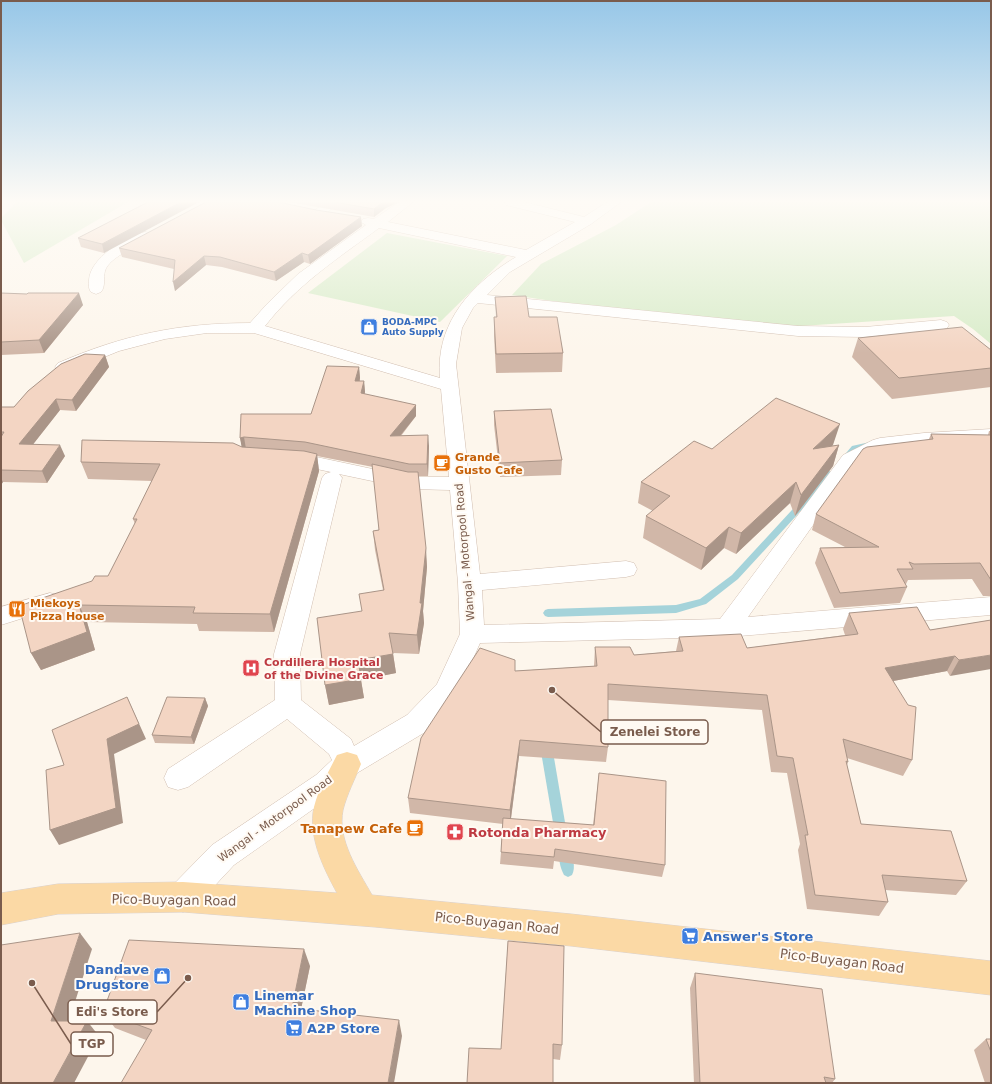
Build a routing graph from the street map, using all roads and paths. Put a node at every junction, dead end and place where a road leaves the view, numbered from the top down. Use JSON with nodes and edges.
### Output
{"nodes":[{"id":1,"x":117,"y":253,"type":"edge"},
{"id":2,"x":337,"y":253,"type":"edge"},
{"id":3,"x":532,"y":253,"type":"edge"},
{"id":4,"x":96,"y":289,"type":"dead end"},
{"id":5,"x":474,"y":298,"type":"junction"},
{"id":6,"x":941,"y":325,"type":"dead end"},
{"id":7,"x":255,"y":328,"type":"junction"},
{"id":8,"x":52,"y":375,"type":"edge"},
{"id":9,"x":449,"y":386,"type":"junction"},
{"id":10,"x":991,"y":435,"type":"edge"},
{"id":11,"x":269,"y":458,"type":"edge"},
{"id":12,"x":332,"y":478,"type":"dead end"},
{"id":13,"x":459,"y":484,"type":"junction"},
{"id":14,"x":626,"y":569,"type":"dead end"},
{"id":15,"x":470,"y":583,"type":"junction"},
{"id":16,"x":54,"y":600,"type":"edge"},
{"id":17,"x":991,"y":606,"type":"edge"},
{"id":18,"x":1,"y":616,"type":"edge"},
{"id":19,"x":727,"y":628,"type":"junction"},
{"id":20,"x":472,"y":634,"type":"junction"},
{"id":21,"x":288,"y":705,"type":"junction"},
{"id":22,"x":347,"y":764,"type":"junction"},
{"id":23,"x":178,"y":778,"type":"dead end"},
{"id":24,"x":183,"y":897,"type":"junction"},
{"id":25,"x":1,"y":909,"type":"edge"},
{"id":26,"x":363,"y":910,"type":"junction"},
{"id":27,"x":991,"y":978,"type":"edge"}],
"edges":[{"from":1,"to":4,"type":"street"},
{"from":2,"to":7,"type":"street"},
{"from":3,"to":5,"type":"street","name":"Wangal - Motorpool Road"},
{"from":5,"to":6,"type":"street"},
{"from":5,"to":9,"type":"street","name":"Wangal - Motorpool Road"},
{"from":7,"to":8,"type":"street"},
{"from":7,"to":9,"type":"street"},
{"from":9,"to":13,"type":"street","name":"Wangal - Motorpool Road"},
{"from":10,"to":19,"type":"street"},
{"from":11,"to":13,"type":"street"},
{"from":12,"to":21,"type":"street"},
{"from":13,"to":15,"type":"street","name":"Wangal - Motorpool Road"},
{"from":14,"to":15,"type":"street"},
{"from":15,"to":20,"type":"street","name":"Wangal - Motorpool Road"},
{"from":16,"to":18,"type":"street"},
{"from":17,"to":19,"type":"street"},
{"from":19,"to":20,"type":"street"},
{"from":20,"to":22,"type":"street","name":"Wangal - Motorpool Road"},
{"from":21,"to":22,"type":"street"},
{"from":21,"to":23,"type":"street"},
{"from":22,"to":24,"type":"street","name":"Wangal - Motorpool Road"},
{"from":22,"to":26,"type":"main road"},
{"from":24,"to":25,"type":"main road","name":"Pico-Buyagan Road"},
{"from":24,"to":26,"type":"main road","name":"Pico-Buyagan Road"},
{"from":26,"to":27,"type":"main road","name":"Pico-Buyagan Road"}]}
